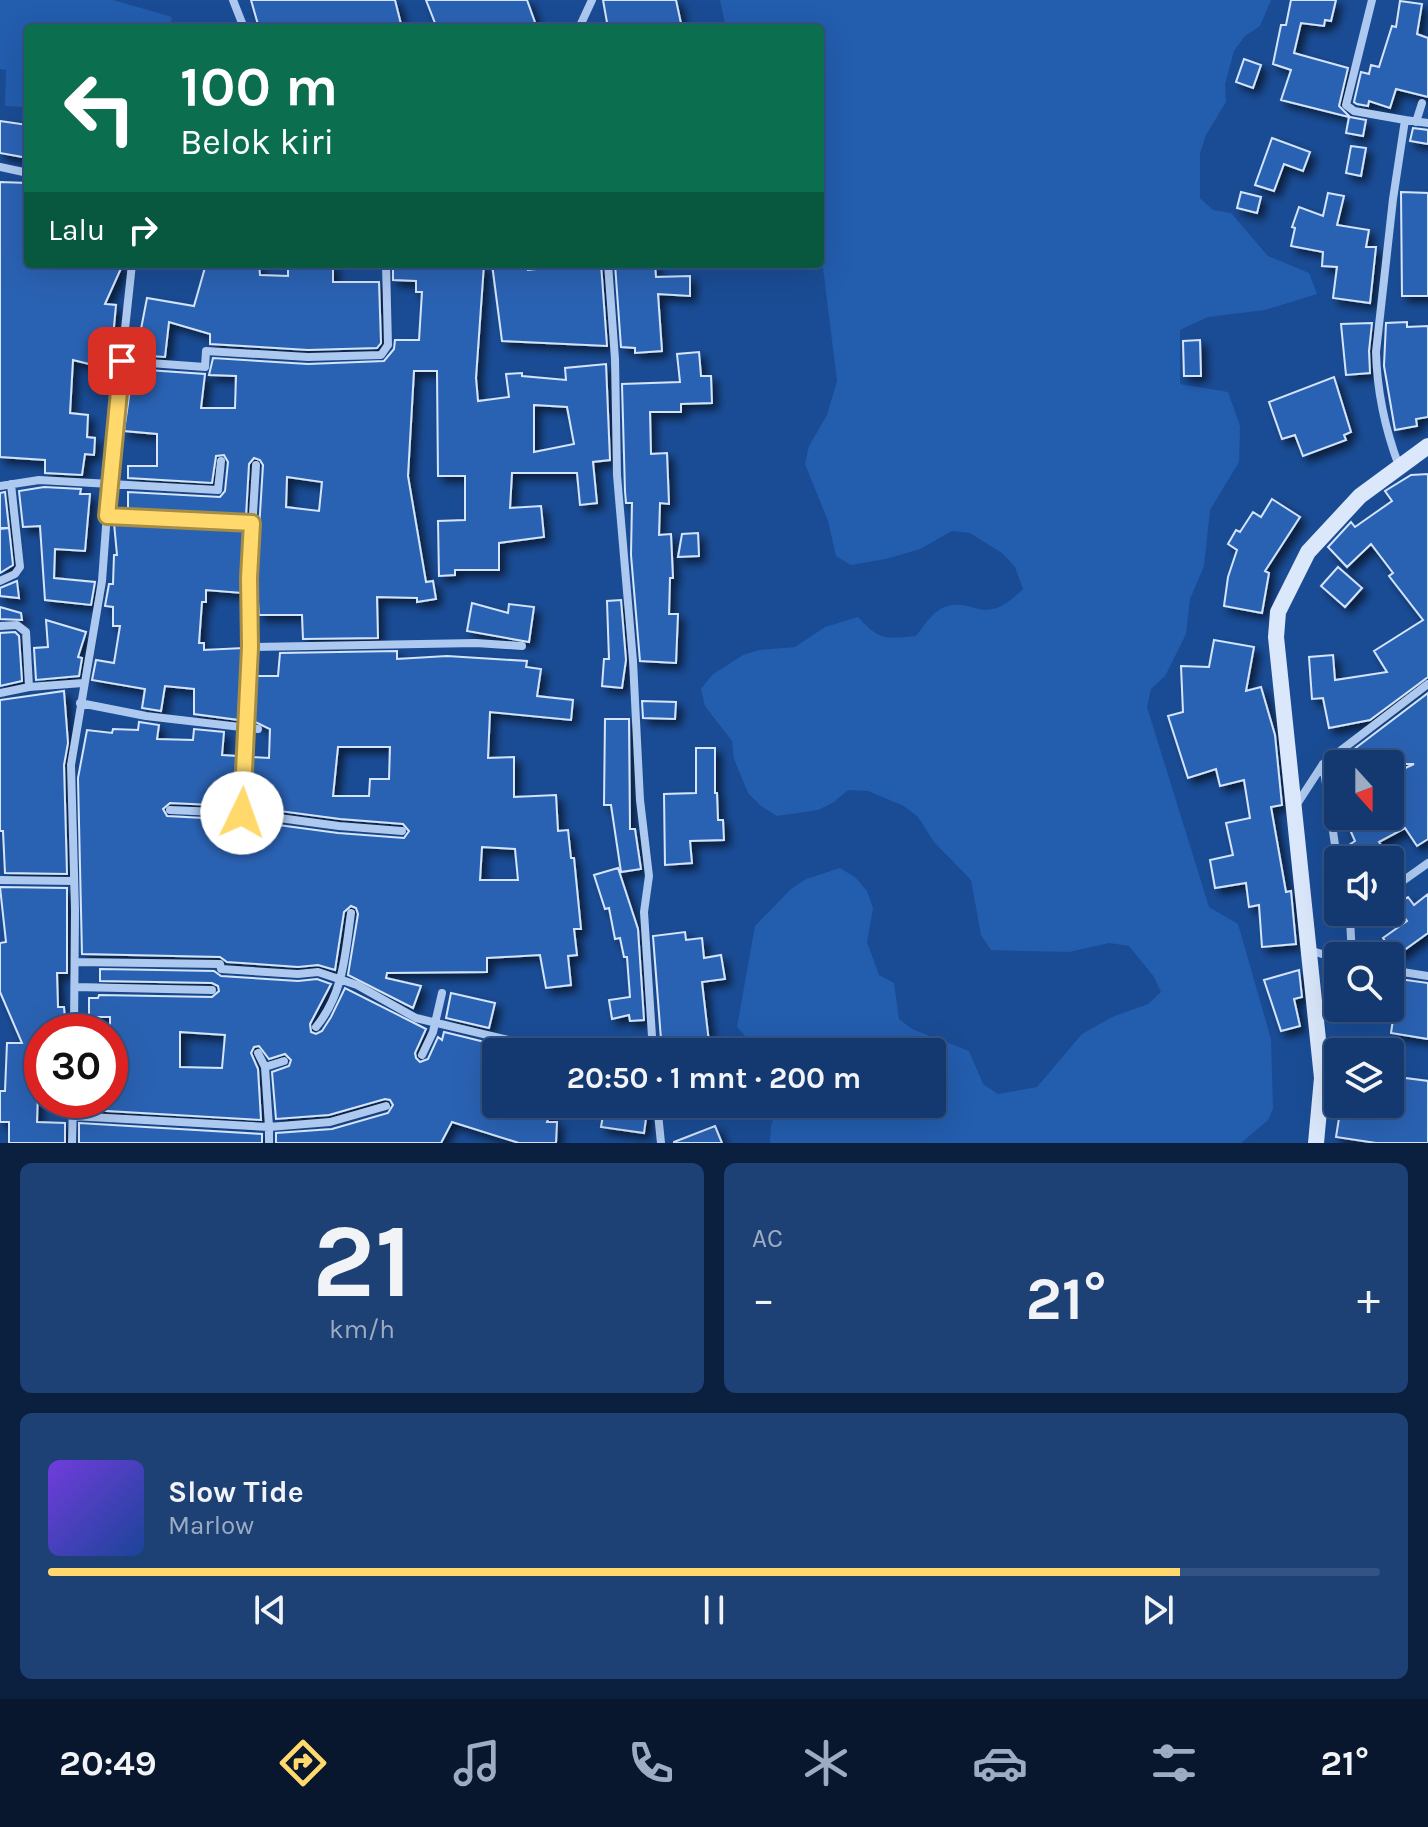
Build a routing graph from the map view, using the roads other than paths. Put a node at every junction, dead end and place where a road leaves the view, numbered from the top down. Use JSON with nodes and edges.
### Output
{"nodes":[{"id":1,"x":233,"y":0,"type":"edge"},
{"id":2,"x":592,"y":0,"type":"edge"},
{"id":3,"x":1372,"y":0,"type":"edge"},
{"id":4,"x":242,"y":24,"type":"edge"},
{"id":5,"x":581,"y":24,"type":"edge"},
{"id":6,"x":1422,"y":103,"type":"dead end"},
{"id":7,"x":1405,"y":120,"type":"junction"},
{"id":8,"x":1416,"y":122,"type":"junction"},
{"id":9,"x":1428,"y":123,"type":"edge"},
{"id":10,"x":0,"y":167,"type":"edge"},
{"id":11,"x":24,"y":172,"type":"edge"},
{"id":12,"x":132,"y":268,"type":"edge"},
{"id":13,"x":386,"y":268,"type":"edge"},
{"id":14,"x":608,"y":268,"type":"edge"},
{"id":15,"x":122,"y":361,"type":"junction"},
{"id":16,"x":1428,"y":446,"type":"edge"},
{"id":17,"x":221,"y":461,"type":"dead end"},
{"id":18,"x":256,"y":465,"type":"dead end"},
{"id":19,"x":1399,"y":467,"type":"junction"},
{"id":20,"x":11,"y":484,"type":"junction"},
{"id":21,"x":110,"y":484,"type":"junction"},
{"id":22,"x":0,"y":486,"type":"edge"},
{"id":23,"x":107,"y":516,"type":"junction"},
{"id":24,"x":252,"y":523,"type":"junction"},
{"id":25,"x":0,"y":581,"type":"edge"},
{"id":26,"x":0,"y":626,"type":"edge"},
{"id":27,"x":522,"y":646,"type":"dead end"},
{"id":28,"x":250,"y":647,"type":"junction"},
{"id":29,"x":83,"y":683,"type":"junction"},
{"id":30,"x":1428,"y":684,"type":"edge"},
{"id":31,"x":29,"y":687,"type":"junction"},
{"id":32,"x":0,"y":693,"type":"edge"},
{"id":33,"x":80,"y":703,"type":"junction"},
{"id":34,"x":246,"y":728,"type":"junction"},
{"id":35,"x":258,"y":729,"type":"dead end"},
{"id":36,"x":1323,"y":764,"type":"junction"},
{"id":37,"x":1294,"y":809,"type":"junction"},
{"id":38,"x":170,"y":810,"type":"dead end"},
{"id":39,"x":242,"y":813,"type":"junction"},
{"id":40,"x":402,"y":831,"type":"dead end"},
{"id":41,"x":1335,"y":846,"type":"edge"},
{"id":42,"x":1428,"y":863,"type":"edge"},
{"id":43,"x":0,"y":880,"type":"edge"},
{"id":44,"x":1404,"y":880,"type":"edge"},
{"id":45,"x":74,"y":881,"type":"junction"},
{"id":46,"x":351,"y":913,"type":"dead end"},
{"id":47,"x":1309,"y":950,"type":"junction"},
{"id":48,"x":1324,"y":955,"type":"edge"},
{"id":49,"x":75,"y":962,"type":"junction"},
{"id":50,"x":1404,"y":972,"type":"edge"},
{"id":51,"x":1428,"y":976,"type":"edge"},
{"id":52,"x":340,"y":978,"type":"junction"},
{"id":53,"x":75,"y":987,"type":"junction"},
{"id":54,"x":212,"y":990,"type":"dead end"},
{"id":55,"x":442,"y":993,"type":"dead end"},
{"id":56,"x":74,"y":1014,"type":"edge"},
{"id":57,"x":433,"y":1023,"type":"junction"},
{"id":58,"x":316,"y":1027,"type":"dead end"},
{"id":59,"x":498,"y":1038,"type":"edge"},
{"id":60,"x":652,"y":1038,"type":"edge"},
{"id":61,"x":258,"y":1053,"type":"dead end"},
{"id":62,"x":422,"y":1055,"type":"dead end"},
{"id":63,"x":284,"y":1061,"type":"dead end"},
{"id":64,"x":265,"y":1067,"type":"junction"},
{"id":65,"x":386,"y":1106,"type":"dead end"},
{"id":66,"x":72,"y":1118,"type":"edge"},
{"id":67,"x":108,"y":1118,"type":"edge"},
{"id":68,"x":658,"y":1118,"type":"edge"},
{"id":69,"x":269,"y":1127,"type":"junction"},
{"id":70,"x":72,"y":1143,"type":"edge"},
{"id":71,"x":269,"y":1143,"type":"edge"},
{"id":72,"x":661,"y":1143,"type":"edge"},
{"id":73,"x":1316,"y":1143,"type":"edge"}],
"edges":[{"from":1,"to":4,"type":"street"},
{"from":2,"to":5,"type":"street"},
{"from":3,"to":7,"type":"street"},
{"from":6,"to":8,"type":"street"},
{"from":7,"to":8,"type":"street"},
{"from":7,"to":19,"type":"street"},
{"from":8,"to":9,"type":"street"},
{"from":10,"to":11,"type":"street"},
{"from":12,"to":15,"type":"street"},
{"from":13,"to":15,"type":"street"},
{"from":14,"to":60,"type":"street"},
{"from":15,"to":21,"type":"street"},
{"from":16,"to":19,"type":"main road"},
{"from":17,"to":21,"type":"street"},
{"from":18,"to":24,"type":"street"},
{"from":19,"to":37,"type":"main road"},
{"from":20,"to":21,"type":"street"},
{"from":20,"to":22,"type":"street"},
{"from":20,"to":25,"type":"street"},
{"from":21,"to":23,"type":"street"},
{"from":23,"to":24,"type":"street"},
{"from":23,"to":29,"type":"street"},
{"from":24,"to":28,"type":"street"},
{"from":26,"to":31,"type":"street"},
{"from":27,"to":28,"type":"street"},
{"from":28,"to":34,"type":"street"},
{"from":29,"to":31,"type":"street"},
{"from":29,"to":33,"type":"street"},
{"from":30,"to":36,"type":"street"},
{"from":31,"to":32,"type":"street"},
{"from":33,"to":34,"type":"street"},
{"from":33,"to":45,"type":"street"},
{"from":34,"to":35,"type":"street"},
{"from":34,"to":39,"type":"street"},
{"from":36,"to":37,"type":"street"},
{"from":36,"to":41,"type":"street"},
{"from":37,"to":47,"type":"main road"},
{"from":38,"to":39,"type":"street"},
{"from":39,"to":40,"type":"street"},
{"from":42,"to":44,"type":"street"},
{"from":43,"to":45,"type":"street"},
{"from":45,"to":49,"type":"street"},
{"from":46,"to":52,"type":"street"},
{"from":47,"to":48,"type":"street"},
{"from":47,"to":73,"type":"main road"},
{"from":49,"to":52,"type":"street"},
{"from":49,"to":53,"type":"street"},
{"from":50,"to":51,"type":"street"},
{"from":52,"to":57,"type":"street"},
{"from":52,"to":58,"type":"street"},
{"from":53,"to":54,"type":"street"},
{"from":53,"to":56,"type":"street"},
{"from":55,"to":57,"type":"street"},
{"from":57,"to":59,"type":"street"},
{"from":57,"to":62,"type":"street"},
{"from":61,"to":64,"type":"street"},
{"from":63,"to":64,"type":"street"},
{"from":64,"to":69,"type":"street"},
{"from":65,"to":69,"type":"street"},
{"from":66,"to":70,"type":"street"},
{"from":67,"to":69,"type":"street"},
{"from":68,"to":72,"type":"street"},
{"from":69,"to":71,"type":"street"}]}
